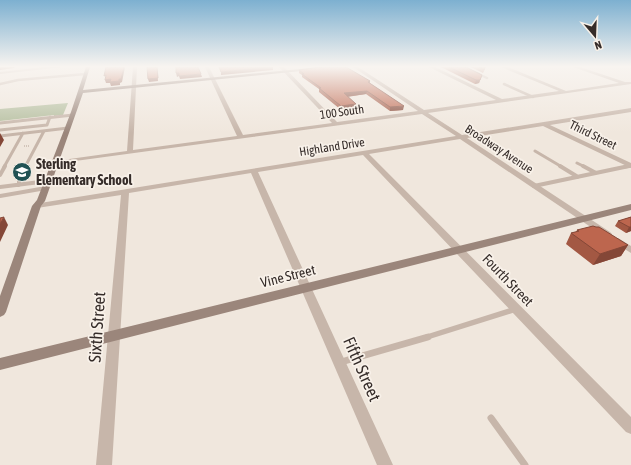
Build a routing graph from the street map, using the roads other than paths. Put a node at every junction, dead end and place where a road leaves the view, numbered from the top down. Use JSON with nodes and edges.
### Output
{"nodes":[{"id":1,"x":81,"y":89,"type":"edge"},
{"id":2,"x":115,"y":89,"type":"edge"},
{"id":3,"x":133,"y":89,"type":"edge"},
{"id":4,"x":216,"y":89,"type":"edge"},
{"id":5,"x":302,"y":89,"type":"edge"},
{"id":6,"x":387,"y":89,"type":"edge"},
{"id":7,"x":476,"y":89,"type":"edge"},
{"id":8,"x":515,"y":89,"type":"edge"},
{"id":9,"x":558,"y":89,"type":"edge"},
{"id":10,"x":592,"y":89,"type":"edge"},
{"id":11,"x":80,"y":92,"type":"junction"},
{"id":12,"x":566,"y":92,"type":"junction"},
{"id":13,"x":533,"y":96,"type":"junction"},
{"id":14,"x":501,"y":101,"type":"junction"},
{"id":15,"x":631,"y":110,"type":"edge"},
{"id":16,"x":422,"y":112,"type":"junction"},
{"id":17,"x":617,"y":112,"type":"junction"},
{"id":18,"x":73,"y":115,"type":"junction"},
{"id":19,"x":50,"y":117,"type":"junction"},
{"id":20,"x":631,"y":117,"type":"edge"},
{"id":21,"x":0,"y":123,"type":"edge"},
{"id":22,"x":336,"y":124,"type":"junction"},
{"id":23,"x":544,"y":124,"type":"junction"},
{"id":24,"x":68,"y":128,"type":"junction"},
{"id":25,"x":0,"y":130,"type":"edge"},
{"id":26,"x":44,"y":131,"type":"junction"},
{"id":27,"x":23,"y":133,"type":"junction"},
{"id":28,"x":0,"y":136,"type":"edge"},
{"id":29,"x":240,"y":137,"type":"junction"},
{"id":30,"x":461,"y":137,"type":"junction"},
{"id":31,"x":535,"y":151,"type":"dead end"},
{"id":32,"x":130,"y":152,"type":"junction"},
{"id":33,"x":364,"y":153,"type":"junction"},
{"id":34,"x":55,"y":162,"type":"junction"},
{"id":35,"x":578,"y":163,"type":"dead end"},
{"id":36,"x":631,"y":166,"type":"edge"},
{"id":37,"x":254,"y":171,"type":"junction"},
{"id":38,"x":596,"y":173,"type":"junction"},
{"id":39,"x":0,"y":175,"type":"edge"},
{"id":40,"x":578,"y":177,"type":"junction"},
{"id":41,"x":19,"y":185,"type":"junction"},
{"id":42,"x":47,"y":185,"type":"junction"},
{"id":43,"x":534,"y":186,"type":"junction"},
{"id":44,"x":1,"y":187,"type":"edge"},
{"id":45,"x":125,"y":192,"type":"junction"},
{"id":46,"x":0,"y":196,"type":"edge"},
{"id":47,"x":37,"y":206,"type":"junction"},
{"id":48,"x":631,"y":207,"type":"edge"},
{"id":49,"x":584,"y":219,"type":"junction"},
{"id":50,"x":458,"y":250,"type":"junction"},
{"id":51,"x":631,"y":250,"type":"edge"},
{"id":52,"x":306,"y":287,"type":"junction"},
{"id":53,"x":516,"y":309,"type":"junction"},
{"id":54,"x":0,"y":312,"type":"edge"},
{"id":55,"x":114,"y":335,"type":"junction"},
{"id":56,"x":339,"y":363,"type":"junction"},
{"id":57,"x":0,"y":364,"type":"edge"},
{"id":58,"x":491,"y":418,"type":"dead end"},
{"id":59,"x":631,"y":427,"type":"edge"},
{"id":60,"x":104,"y":465,"type":"edge"},
{"id":61,"x":385,"y":465,"type":"edge"},
{"id":62,"x":525,"y":465,"type":"edge"}],
"edges":[{"from":1,"to":11,"type":"street"},
{"from":2,"to":11,"type":"street"},
{"from":3,"to":32,"type":"street"},
{"from":4,"to":29,"type":"street"},
{"from":5,"to":22,"type":"street"},
{"from":6,"to":16,"type":"street","name":"Broadway Avenue"},
{"from":7,"to":14,"type":"street"},
{"from":8,"to":13,"type":"lane"},
{"from":9,"to":12,"type":"street"},
{"from":10,"to":12,"type":"street","name":"100 South"},
{"from":11,"to":18,"type":"street"},
{"from":12,"to":13,"type":"street","name":"100 South"},
{"from":13,"to":14,"type":"street","name":"100 South"},
{"from":14,"to":16,"type":"street","name":"100 South"},
{"from":15,"to":17,"type":"street","name":"Highland Drive"},
{"from":16,"to":22,"type":"street","name":"100 South"},
{"from":16,"to":30,"type":"street","name":"Broadway Avenue"},
{"from":17,"to":20,"type":"street"},
{"from":17,"to":23,"type":"street","name":"Highland Drive"},
{"from":18,"to":19,"type":"lane"},
{"from":18,"to":24,"type":"street"},
{"from":19,"to":21,"type":"lane"},
{"from":19,"to":25,"type":"lane"},
{"from":22,"to":29,"type":"street","name":"100 South"},
{"from":23,"to":30,"type":"street","name":"Highland Drive"},
{"from":23,"to":36,"type":"street","name":"Third Street"},
{"from":24,"to":26,"type":"lane"},
{"from":24,"to":34,"type":"street"},
{"from":26,"to":27,"type":"lane"},
{"from":26,"to":41,"type":"lane"},
{"from":27,"to":28,"type":"lane"},
{"from":27,"to":39,"type":"lane"},
{"from":29,"to":32,"type":"street","name":"100 South"},
{"from":30,"to":33,"type":"street","name":"Highland Drive"},
{"from":30,"to":43,"type":"street","name":"Broadway Avenue"},
{"from":31,"to":40,"type":"lane"},
{"from":32,"to":34,"type":"street","name":"100 South"},
{"from":33,"to":37,"type":"street","name":"Highland Drive"},
{"from":33,"to":50,"type":"street","name":"Fourth Street"},
{"from":34,"to":42,"type":"street"},
{"from":35,"to":38,"type":"lane"},
{"from":36,"to":38,"type":"lane"},
{"from":37,"to":45,"type":"street","name":"Highland Drive"},
{"from":37,"to":52,"type":"street"},
{"from":38,"to":40,"type":"lane"},
{"from":40,"to":43,"type":"lane"},
{"from":41,"to":42,"type":"lane"},
{"from":41,"to":44,"type":"lane"},
{"from":42,"to":46,"type":"lane"},
{"from":42,"to":47,"type":"street"},
{"from":43,"to":49,"type":"street","name":"Broadway Avenue"},
{"from":45,"to":47,"type":"street","name":"Highland Drive"},
{"from":45,"to":55,"type":"street","name":"Sixth Street"},
{"from":47,"to":54,"type":"street"},
{"from":48,"to":49,"type":"street","name":"Vine Street"},
{"from":49,"to":50,"type":"street","name":"Vine Street"},
{"from":49,"to":51,"type":"street","name":"Broadway Avenue"},
{"from":50,"to":52,"type":"street","name":"Vine Street"},
{"from":50,"to":53,"type":"street","name":"Fourth Street"},
{"from":52,"to":55,"type":"street","name":"Vine Street"},
{"from":52,"to":56,"type":"street","name":"Fifth Street"},
{"from":53,"to":56,"type":"lane"},
{"from":53,"to":59,"type":"street","name":"Fourth Street"},
{"from":55,"to":57,"type":"street","name":"Vine Street"},
{"from":55,"to":60,"type":"street","name":"Sixth Street"},
{"from":56,"to":61,"type":"street","name":"Fifth Street"},
{"from":58,"to":62,"type":"lane"}]}
